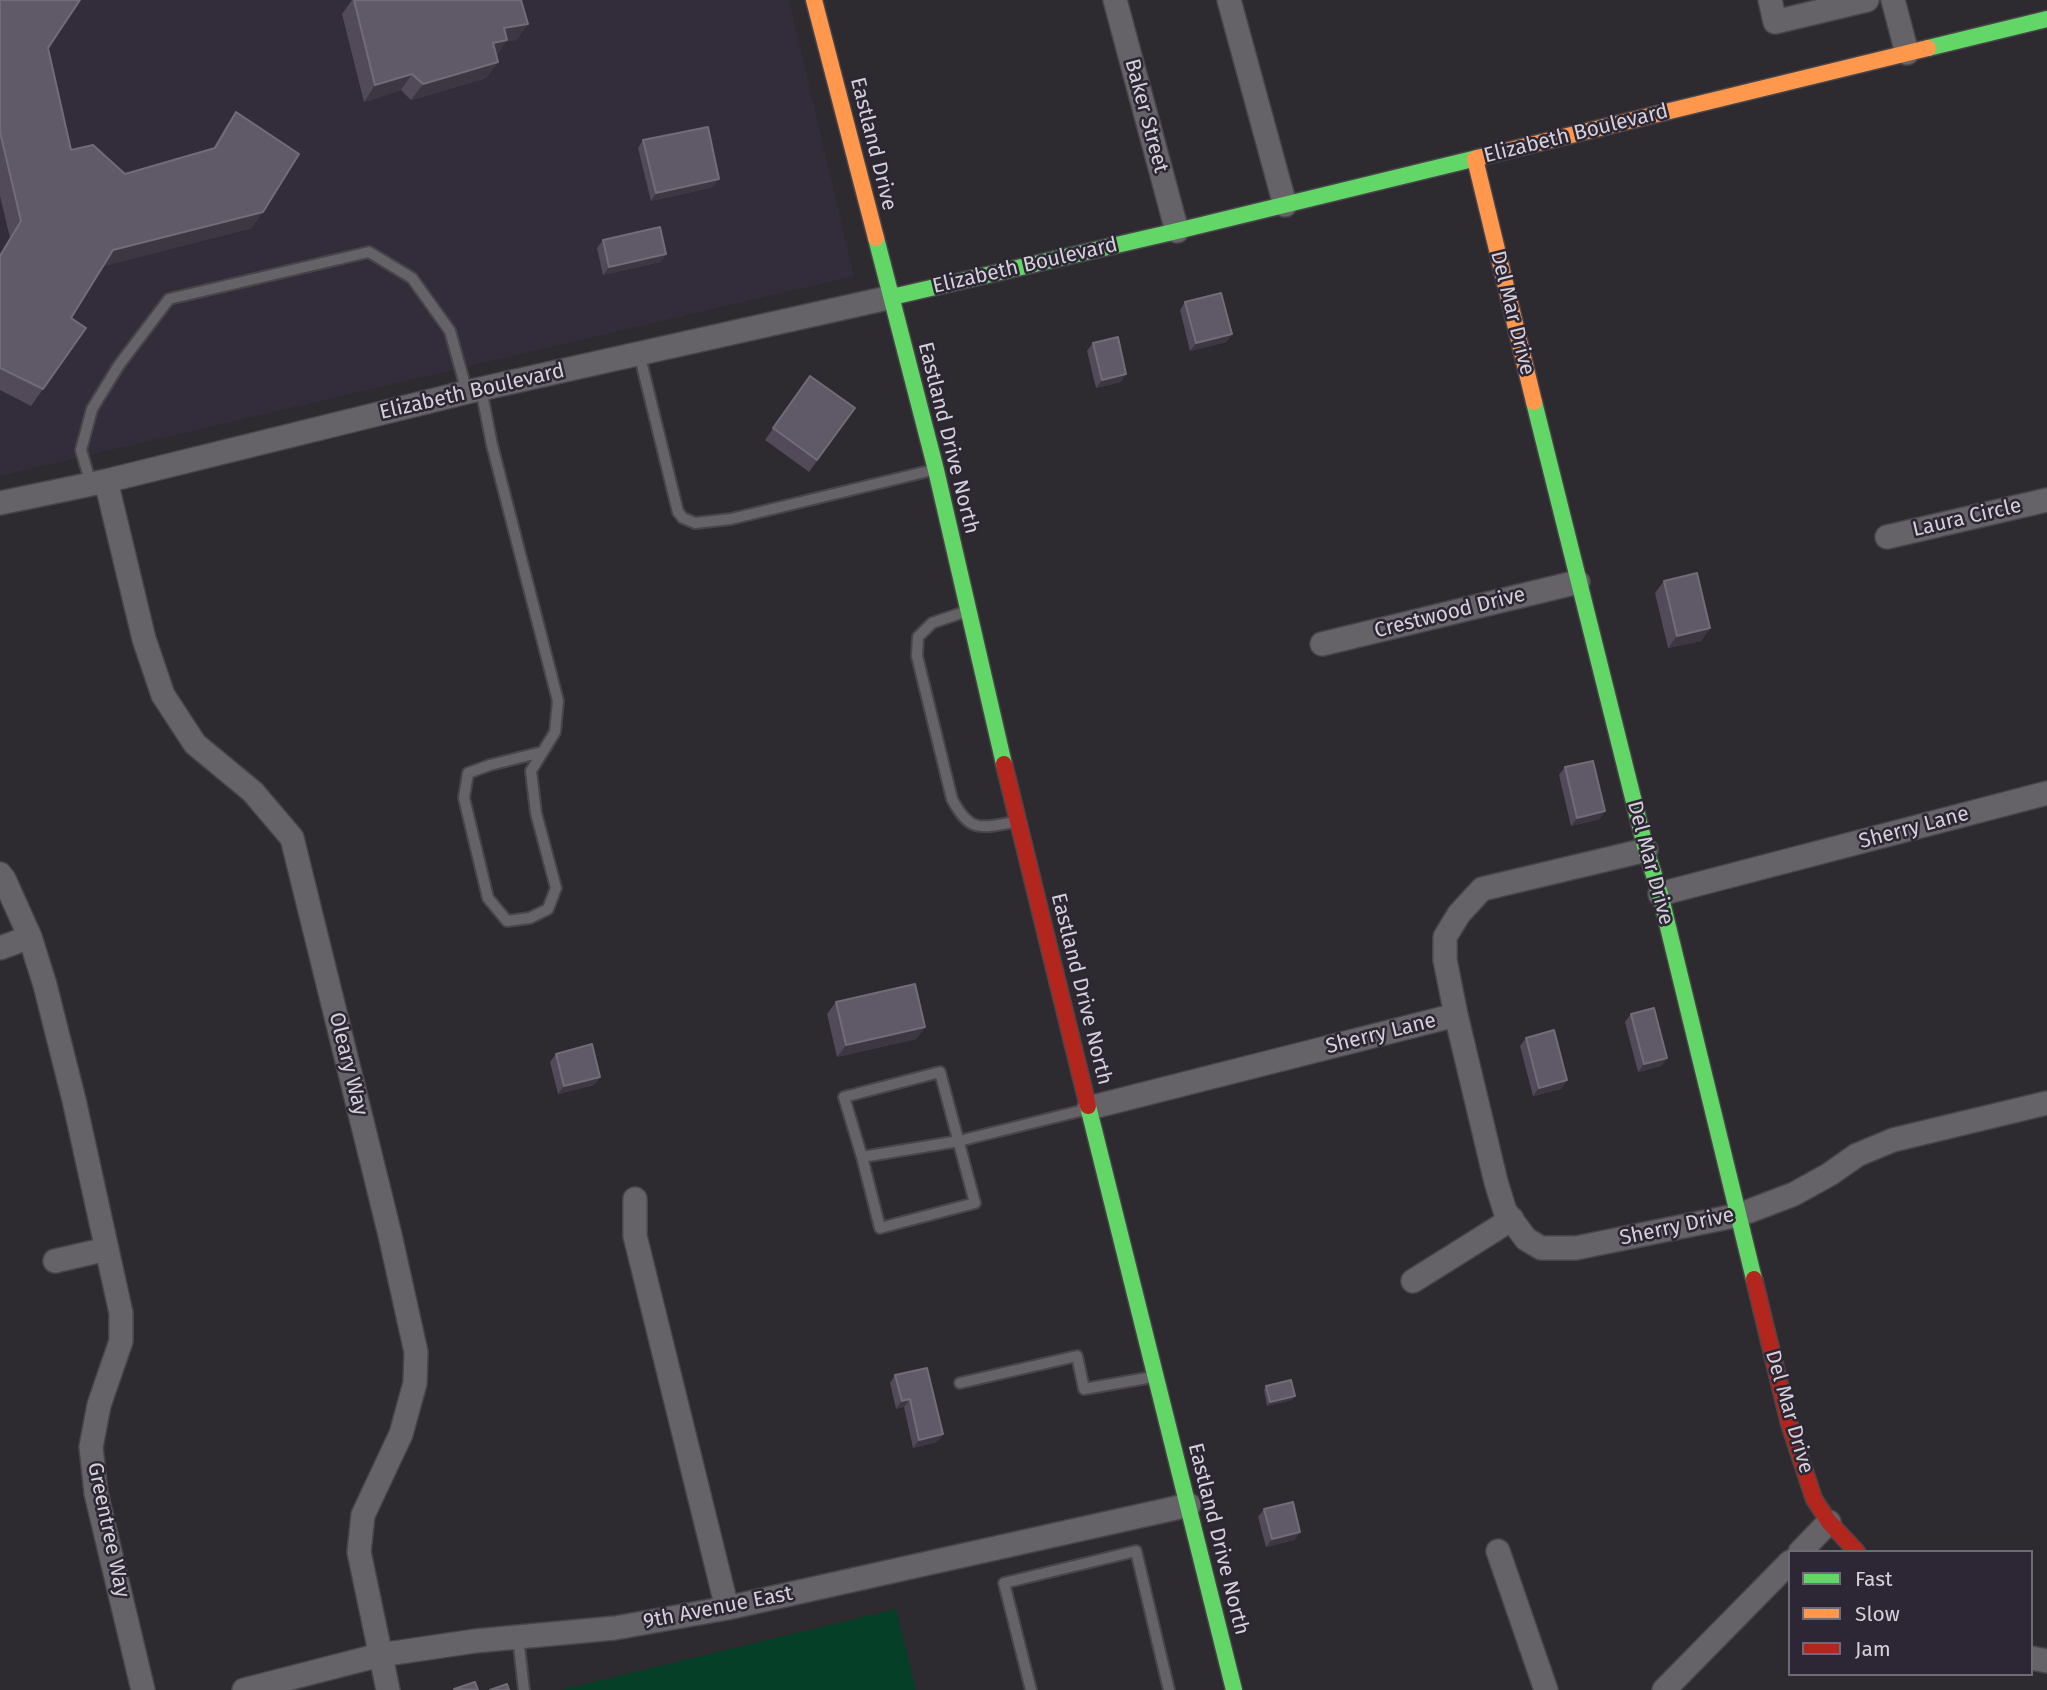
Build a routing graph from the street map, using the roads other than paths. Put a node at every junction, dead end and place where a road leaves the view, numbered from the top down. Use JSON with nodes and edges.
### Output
{"nodes":[{"id":1,"x":814,"y":0,"type":"edge"},
{"id":2,"x":1115,"y":0,"type":"edge"},
{"id":3,"x":1229,"y":0,"type":"edge"},
{"id":4,"x":1770,"y":0,"type":"edge"},
{"id":5,"x":1867,"y":0,"type":"edge"},
{"id":6,"x":1893,"y":0,"type":"edge"},
{"id":7,"x":2047,"y":19,"type":"edge"},
{"id":8,"x":1908,"y":53,"type":"junction"},
{"id":9,"x":1475,"y":159,"type":"junction"},
{"id":10,"x":1285,"y":205,"type":"junction"},
{"id":11,"x":1177,"y":232,"type":"junction"},
{"id":12,"x":892,"y":298,"type":"junction"},
{"id":13,"x":639,"y":353,"type":"junction"},
{"id":14,"x":474,"y":391,"type":"junction"},
{"id":15,"x":936,"y":470,"type":"junction"},
{"id":16,"x":98,"y":483,"type":"junction"},
{"id":17,"x":2047,"y":500,"type":"edge"},
{"id":18,"x":0,"y":503,"type":"edge"},
{"id":19,"x":1887,"y":537,"type":"dead end"},
{"id":20,"x":1578,"y":582,"type":"junction"},
{"id":21,"x":968,"y":611,"type":"junction"},
{"id":22,"x":1322,"y":644,"type":"dead end"},
{"id":23,"x":542,"y":752,"type":"junction"},
{"id":24,"x":2047,"y":793,"type":"edge"},
{"id":25,"x":1017,"y":821,"type":"junction"},
{"id":26,"x":1646,"y":850,"type":"junction"},
{"id":27,"x":0,"y":874,"type":"edge"},
{"id":28,"x":1660,"y":894,"type":"junction"},
{"id":29,"x":30,"y":937,"type":"junction"},
{"id":30,"x":0,"y":948,"type":"edge"},
{"id":31,"x":1455,"y":1015,"type":"junction"},
{"id":32,"x":2047,"y":1103,"type":"edge"},
{"id":33,"x":1089,"y":1108,"type":"junction"},
{"id":34,"x":959,"y":1141,"type":"junction"},
{"id":35,"x":862,"y":1157,"type":"junction"},
{"id":36,"x":635,"y":1199,"type":"dead end"},
{"id":37,"x":1739,"y":1215,"type":"junction"},
{"id":38,"x":1512,"y":1219,"type":"junction"},
{"id":39,"x":107,"y":1249,"type":"junction"},
{"id":40,"x":55,"y":1261,"type":"dead end"},
{"id":41,"x":1413,"y":1281,"type":"dead end"},
{"id":42,"x":1156,"y":1376,"type":"junction"},
{"id":43,"x":960,"y":1383,"type":"dead end"},
{"id":44,"x":1189,"y":1505,"type":"junction"},
{"id":45,"x":1829,"y":1522,"type":"junction"},
{"id":46,"x":1802,"y":1550,"type":"edge"},
{"id":47,"x":1855,"y":1550,"type":"edge"},
{"id":48,"x":1498,"y":1551,"type":"dead end"},
{"id":49,"x":1788,"y":1564,"type":"edge"},
{"id":50,"x":727,"y":1608,"type":"junction"},
{"id":51,"x":518,"y":1637,"type":"junction"},
{"id":52,"x":380,"y":1656,"type":"junction"},
{"id":53,"x":143,"y":1690,"type":"edge"},
{"id":54,"x":244,"y":1690,"type":"edge"},
{"id":55,"x":388,"y":1690,"type":"edge"},
{"id":56,"x":524,"y":1690,"type":"edge"},
{"id":57,"x":1031,"y":1690,"type":"edge"},
{"id":58,"x":1169,"y":1690,"type":"edge"},
{"id":59,"x":1234,"y":1690,"type":"edge"},
{"id":60,"x":1546,"y":1690,"type":"edge"},
{"id":61,"x":1664,"y":1690,"type":"edge"}],
"edges":[{"from":1,"to":12,"type":"street","name":"Eastland Drive"},
{"from":2,"to":11,"type":"street","name":"Baker Street"},
{"from":3,"to":10,"type":"street"},
{"from":4,"to":5,"type":"street"},
{"from":6,"to":8,"type":"street"},
{"from":7,"to":8,"type":"street","name":"Elizabeth Boulevard"},
{"from":8,"to":9,"type":"street","name":"Elizabeth Boulevard"},
{"from":9,"to":10,"type":"street","name":"Elizabeth Boulevard"},
{"from":9,"to":20,"type":"street","name":"Del Mar Drive"},
{"from":10,"to":11,"type":"street","name":"Elizabeth Boulevard"},
{"from":11,"to":12,"type":"street","name":"Elizabeth Boulevard"},
{"from":12,"to":13,"type":"street","name":"Elizabeth Boulevard"},
{"from":12,"to":15,"type":"street","name":"Eastland Drive North"},
{"from":13,"to":14,"type":"street","name":"Elizabeth Boulevard"},
{"from":13,"to":15,"type":"lane"},
{"from":14,"to":16,"type":"street","name":"Elizabeth Boulevard"},
{"from":14,"to":16,"type":"lane"},
{"from":14,"to":23,"type":"lane"},
{"from":15,"to":21,"type":"street","name":"Eastland Drive North"},
{"from":16,"to":18,"type":"street","name":"Elizabeth Boulevard"},
{"from":16,"to":52,"type":"street","name":"Oleary Way"},
{"from":17,"to":19,"type":"street","name":"Laura Circle"},
{"from":20,"to":22,"type":"street","name":"Crestwood Drive"},
{"from":20,"to":26,"type":"street","name":"Del Mar Drive"},
{"from":21,"to":25,"type":"street","name":"Eastland Drive North"},
{"from":21,"to":25,"type":"lane"},
{"from":23,"to":23,"type":"lane"},
{"from":24,"to":28,"type":"street","name":"Sherry Lane"},
{"from":25,"to":33,"type":"street","name":"Eastland Drive North"},
{"from":26,"to":28,"type":"street","name":"Del Mar Drive"},
{"from":26,"to":31,"type":"street","name":"Sherry Lane"},
{"from":27,"to":29,"type":"street","name":"Greentree Way"},
{"from":28,"to":37,"type":"street","name":"Del Mar Drive"},
{"from":29,"to":30,"type":"street"},
{"from":29,"to":39,"type":"street","name":"Greentree Way"},
{"from":31,"to":33,"type":"street","name":"Sherry Lane"},
{"from":31,"to":38,"type":"street","name":"Sherry Drive"},
{"from":32,"to":37,"type":"street","name":"Sherry Drive"},
{"from":33,"to":34,"type":"lane"},
{"from":33,"to":42,"type":"street","name":"Eastland Drive North"},
{"from":34,"to":35,"type":"lane"},
{"from":34,"to":35,"type":"lane"},
{"from":34,"to":35,"type":"lane"},
{"from":36,"to":50,"type":"street"},
{"from":37,"to":38,"type":"street","name":"Sherry Drive"},
{"from":37,"to":45,"type":"street","name":"Del Mar Drive"},
{"from":38,"to":41,"type":"street"},
{"from":39,"to":40,"type":"street"},
{"from":39,"to":53,"type":"street","name":"Greentree Way"},
{"from":42,"to":43,"type":"lane"},
{"from":42,"to":44,"type":"street","name":"Eastland Drive North"},
{"from":44,"to":50,"type":"street","name":"9th Avenue East"},
{"from":44,"to":59,"type":"street","name":"Eastland Drive North"},
{"from":45,"to":46,"type":"street"},
{"from":45,"to":47,"type":"street","name":"Del Mar Drive"},
{"from":48,"to":60,"type":"street"},
{"from":49,"to":61,"type":"street"},
{"from":50,"to":51,"type":"street","name":"9th Avenue East"},
{"from":51,"to":52,"type":"street","name":"9th Avenue East"},
{"from":51,"to":56,"type":"lane"},
{"from":52,"to":54,"type":"street","name":"9th Avenue East"},
{"from":52,"to":55,"type":"street","name":"Oleary Way"},
{"from":57,"to":58,"type":"lane"}]}
